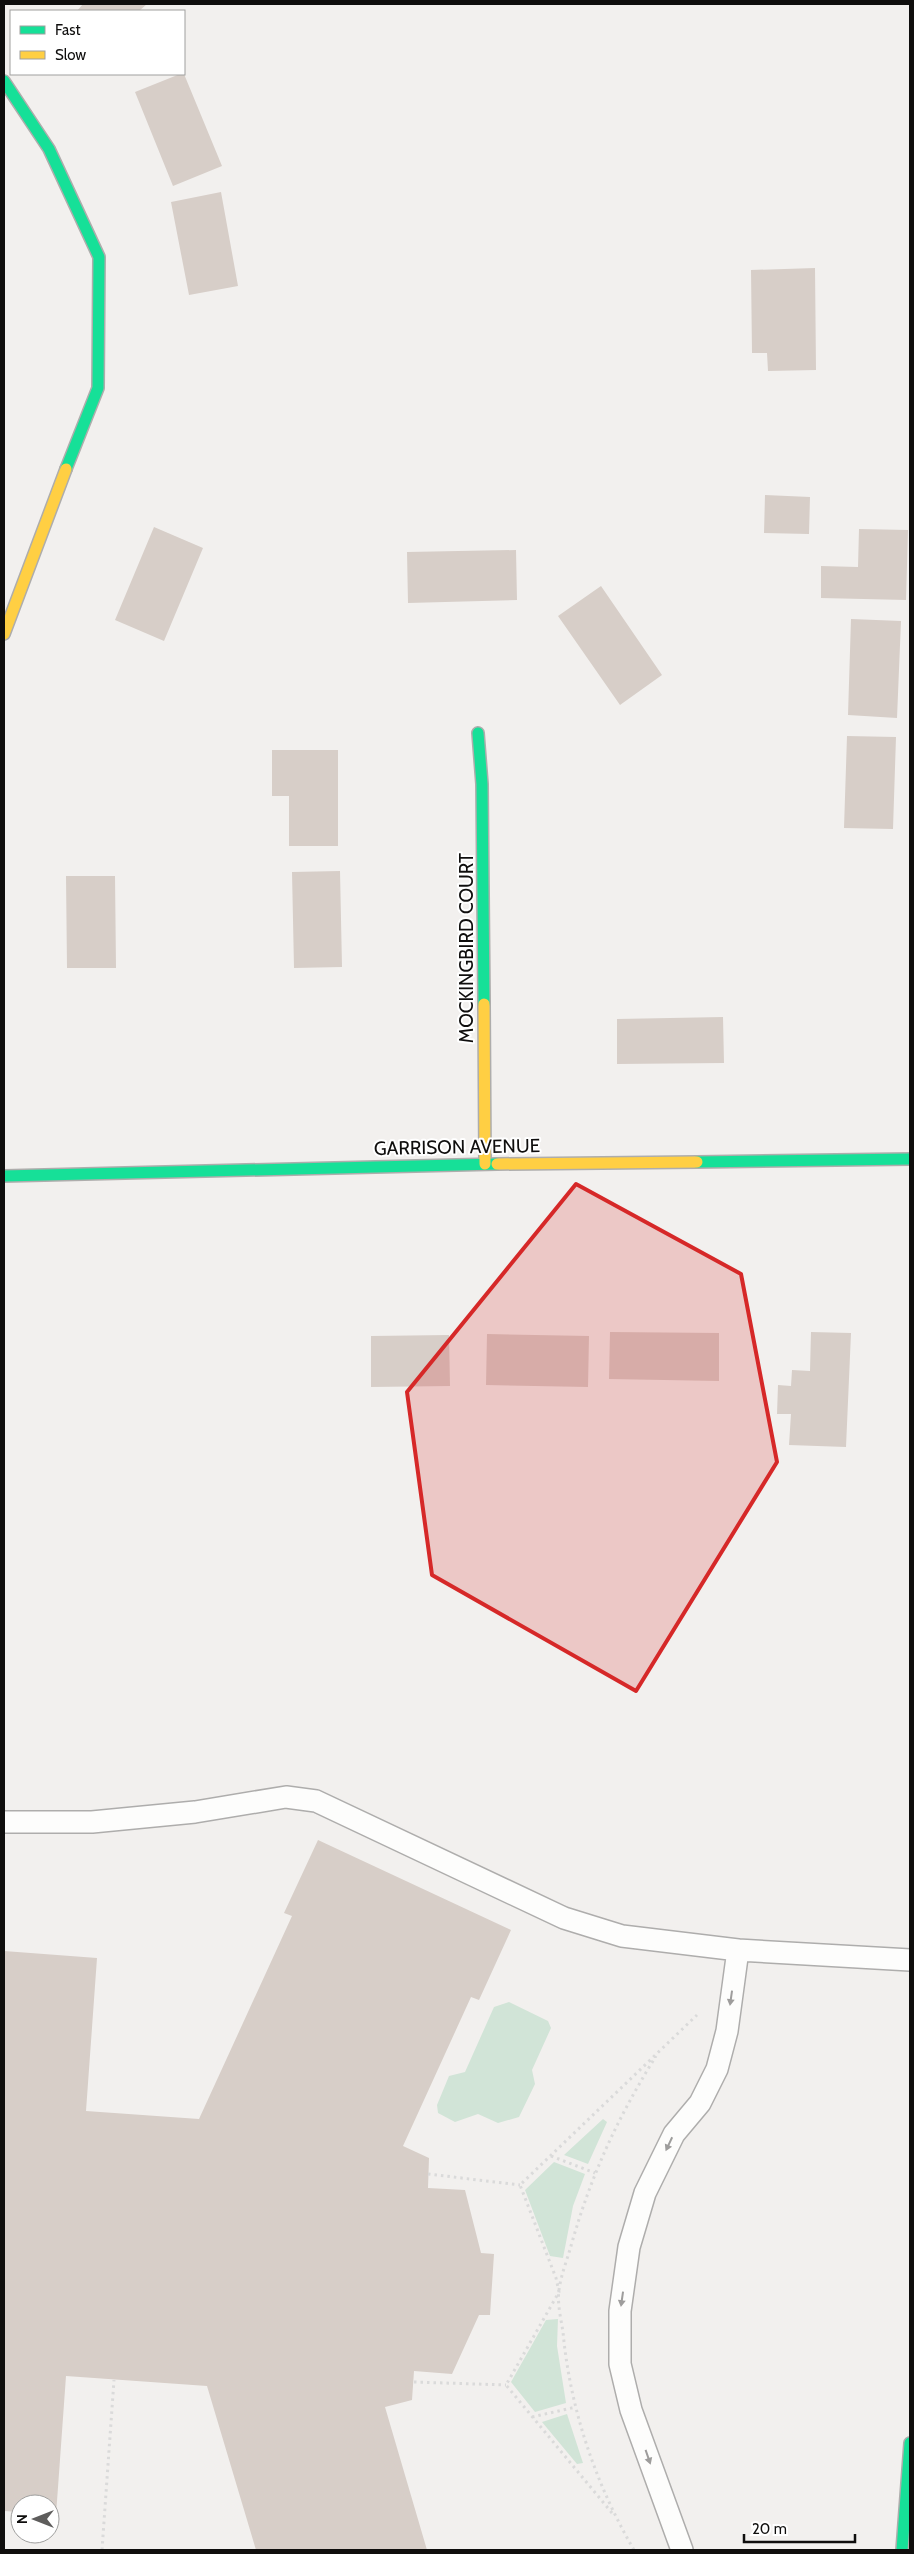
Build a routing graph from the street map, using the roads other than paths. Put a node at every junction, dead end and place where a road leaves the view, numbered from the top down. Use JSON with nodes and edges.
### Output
{"nodes":[{"id":1,"x":4,"y":81,"type":"edge"},
{"id":2,"x":4,"y":634,"type":"edge"},
{"id":3,"x":478,"y":733,"type":"dead end"},
{"id":4,"x":910,"y":1158,"type":"edge"},
{"id":5,"x":485,"y":1164,"type":"junction"},
{"id":6,"x":4,"y":1176,"type":"edge"},
{"id":7,"x":4,"y":1822,"type":"edge"},
{"id":8,"x":738,"y":1950,"type":"junction"},
{"id":9,"x":910,"y":1960,"type":"edge"},
{"id":10,"x":910,"y":2443,"type":"edge"},
{"id":11,"x":682,"y":2550,"type":"edge"},
{"id":12,"x":902,"y":2550,"type":"edge"}],
"edges":[{"from":1,"to":2,"type":"street"},
{"from":3,"to":5,"type":"street","name":"MOCKINGBIRD COURT"},
{"from":4,"to":5,"type":"street","name":"GARRISON AVENUE"},
{"from":5,"to":6,"type":"street","name":"GARRISON AVENUE"},
{"from":7,"to":8,"type":"lane"},
{"from":8,"to":9,"type":"lane"},
{"from":8,"to":11,"type":"lane","one_way":true},
{"from":10,"to":12,"type":"street"}]}
